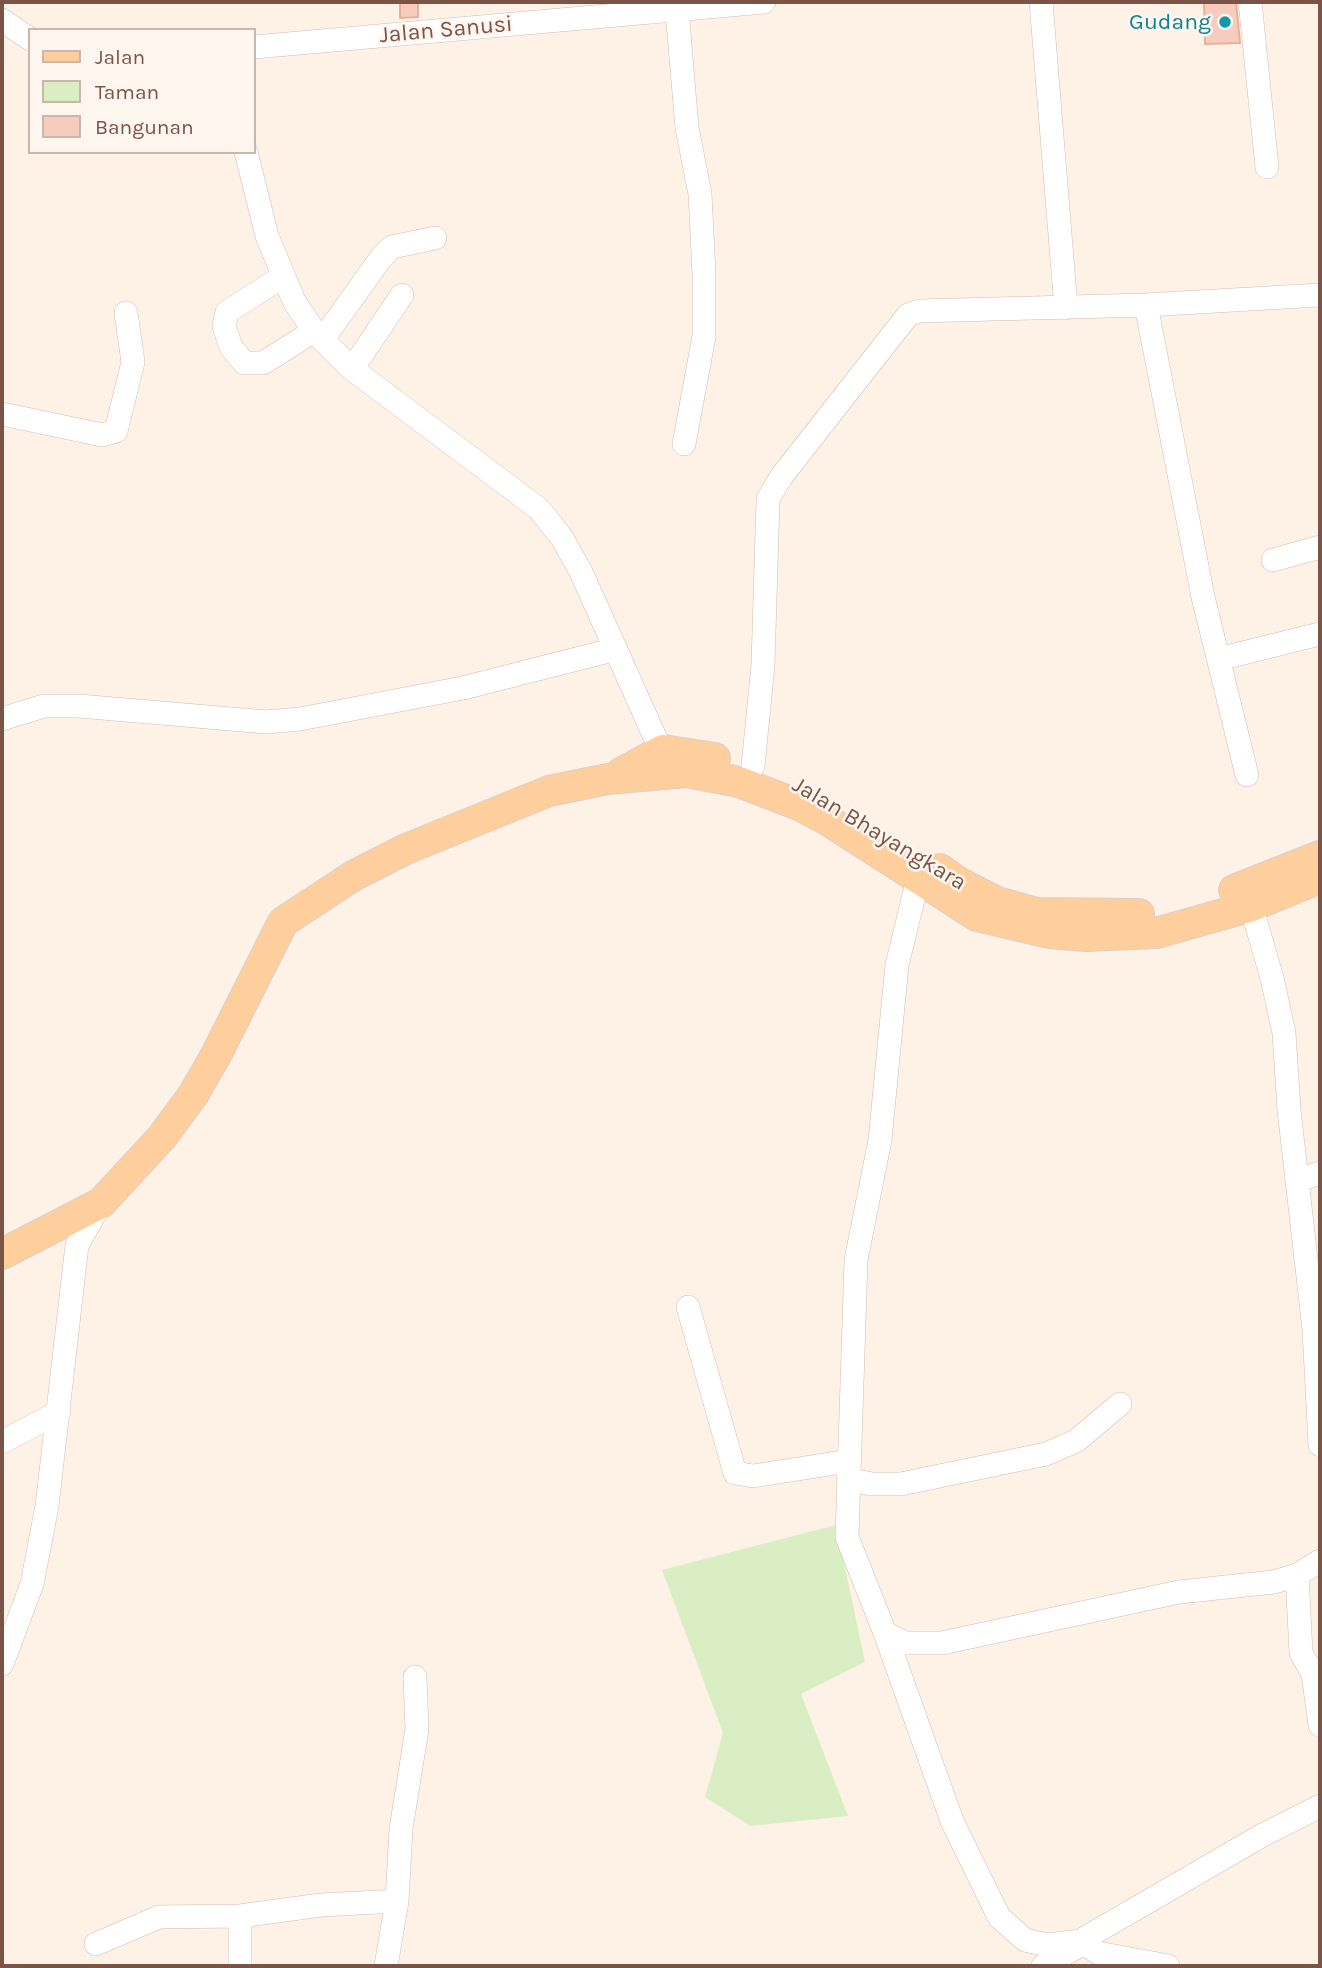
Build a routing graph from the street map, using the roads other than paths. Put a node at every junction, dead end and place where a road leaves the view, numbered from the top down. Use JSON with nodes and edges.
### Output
{"nodes":[{"id":1,"x":764,"y":2,"type":"edge"},
{"id":2,"x":1041,"y":2,"type":"edge"},
{"id":3,"x":1250,"y":2,"type":"edge"},
{"id":4,"x":677,"y":9,"type":"junction"},
{"id":5,"x":2,"y":20,"type":"edge"},
{"id":6,"x":28,"y":38,"type":"edge"},
{"id":7,"x":256,"y":47,"type":"edge"},
{"id":8,"x":246,"y":154,"type":"edge"},
{"id":9,"x":1267,"y":167,"type":"dead end"},
{"id":10,"x":435,"y":238,"type":"dead end"},
{"id":11,"x":282,"y":277,"type":"junction"},
{"id":12,"x":402,"y":295,"type":"dead end"},
{"id":13,"x":1320,"y":295,"type":"edge"},
{"id":14,"x":1146,"y":305,"type":"junction"},
{"id":15,"x":1066,"y":308,"type":"junction"},
{"id":16,"x":126,"y":313,"type":"dead end"},
{"id":17,"x":319,"y":335,"type":"junction"},
{"id":18,"x":352,"y":369,"type":"junction"},
{"id":19,"x":2,"y":414,"type":"edge"},
{"id":20,"x":684,"y":444,"type":"dead end"},
{"id":21,"x":1320,"y":547,"type":"edge"},
{"id":22,"x":1273,"y":560,"type":"dead end"},
{"id":23,"x":1320,"y":634,"type":"edge"},
{"id":24,"x":616,"y":649,"type":"junction"},
{"id":25,"x":1219,"y":659,"type":"junction"},
{"id":26,"x":2,"y":719,"type":"edge"},
{"id":27,"x":666,"y":762,"type":"junction"},
{"id":28,"x":753,"y":766,"type":"junction"},
{"id":29,"x":1247,"y":775,"type":"dead end"},
{"id":30,"x":1320,"y":856,"type":"edge"},
{"id":31,"x":918,"y":878,"type":"junction"},
{"id":32,"x":1320,"y":878,"type":"edge"},
{"id":33,"x":1248,"y":896,"type":"junction"},
{"id":34,"x":1320,"y":1173,"type":"edge"},
{"id":35,"x":1298,"y":1180,"type":"junction"},
{"id":36,"x":101,"y":1203,"type":"junction"},
{"id":37,"x":2,"y":1254,"type":"edge"},
{"id":38,"x":688,"y":1307,"type":"dead end"},
{"id":39,"x":1120,"y":1404,"type":"dead end"},
{"id":40,"x":59,"y":1412,"type":"junction"},
{"id":41,"x":2,"y":1442,"type":"edge"},
{"id":42,"x":1320,"y":1445,"type":"edge"},
{"id":43,"x":848,"y":1470,"type":"junction"},
{"id":44,"x":1320,"y":1561,"type":"edge"},
{"id":45,"x":1297,"y":1575,"type":"junction"},
{"id":46,"x":885,"y":1633,"type":"junction"},
{"id":47,"x":2,"y":1664,"type":"edge"},
{"id":48,"x":415,"y":1677,"type":"dead end"},
{"id":49,"x":1320,"y":1725,"type":"edge"},
{"id":50,"x":1320,"y":1806,"type":"edge"},
{"id":51,"x":397,"y":1900,"type":"junction"},
{"id":52,"x":240,"y":1916,"type":"junction"},
{"id":53,"x":96,"y":1944,"type":"dead end"},
{"id":54,"x":1092,"y":1951,"type":"edge"},
{"id":55,"x":240,"y":1966,"type":"edge"},
{"id":56,"x":386,"y":1966,"type":"edge"},
{"id":57,"x":1042,"y":1966,"type":"edge"},
{"id":58,"x":1168,"y":1966,"type":"edge"}],
"edges":[{"from":1,"to":4,"type":"street","name":"Jalan Sanusi"},
{"from":2,"to":15,"type":"street"},
{"from":3,"to":9,"type":"street"},
{"from":4,"to":7,"type":"street","name":"Jalan Sanusi"},
{"from":4,"to":20,"type":"street"},
{"from":5,"to":6,"type":"street"},
{"from":8,"to":11,"type":"street"},
{"from":10,"to":17,"type":"street"},
{"from":11,"to":17,"type":"street"},
{"from":11,"to":17,"type":"street"},
{"from":12,"to":18,"type":"street"},
{"from":13,"to":14,"type":"street"},
{"from":14,"to":15,"type":"street"},
{"from":14,"to":25,"type":"street"},
{"from":15,"to":28,"type":"street"},
{"from":16,"to":19,"type":"street"},
{"from":17,"to":18,"type":"street"},
{"from":18,"to":24,"type":"street"},
{"from":21,"to":22,"type":"street"},
{"from":23,"to":25,"type":"street"},
{"from":24,"to":26,"type":"street"},
{"from":24,"to":27,"type":"street"},
{"from":25,"to":29,"type":"street"},
{"from":27,"to":28,"type":"main road","name":"Jalan Bhayangkara"},
{"from":27,"to":31,"type":"main road","name":"Jalan Bhayangkara"},
{"from":27,"to":36,"type":"main road"},
{"from":28,"to":33,"type":"main road","name":"Jalan Bhayangkara"},
{"from":30,"to":33,"type":"main road","name":"Jalan Bhayangkara"},
{"from":31,"to":33,"type":"main road","name":"Jalan Bhayangkara"},
{"from":31,"to":43,"type":"street"},
{"from":32,"to":33,"type":"main road","name":"Jalan Bhayangkara"},
{"from":33,"to":35,"type":"street"},
{"from":34,"to":35,"type":"street"},
{"from":35,"to":42,"type":"street"},
{"from":36,"to":37,"type":"main road"},
{"from":36,"to":40,"type":"street"},
{"from":38,"to":43,"type":"street"},
{"from":39,"to":43,"type":"street"},
{"from":40,"to":41,"type":"street"},
{"from":40,"to":47,"type":"street"},
{"from":43,"to":46,"type":"street"},
{"from":44,"to":45,"type":"street"},
{"from":45,"to":46,"type":"street"},
{"from":45,"to":49,"type":"street"},
{"from":46,"to":54,"type":"street"},
{"from":48,"to":51,"type":"street"},
{"from":50,"to":54,"type":"street"},
{"from":51,"to":52,"type":"street"},
{"from":51,"to":56,"type":"street"},
{"from":52,"to":53,"type":"street"},
{"from":52,"to":55,"type":"street"},
{"from":54,"to":57,"type":"street"},
{"from":54,"to":58,"type":"street"}]}
